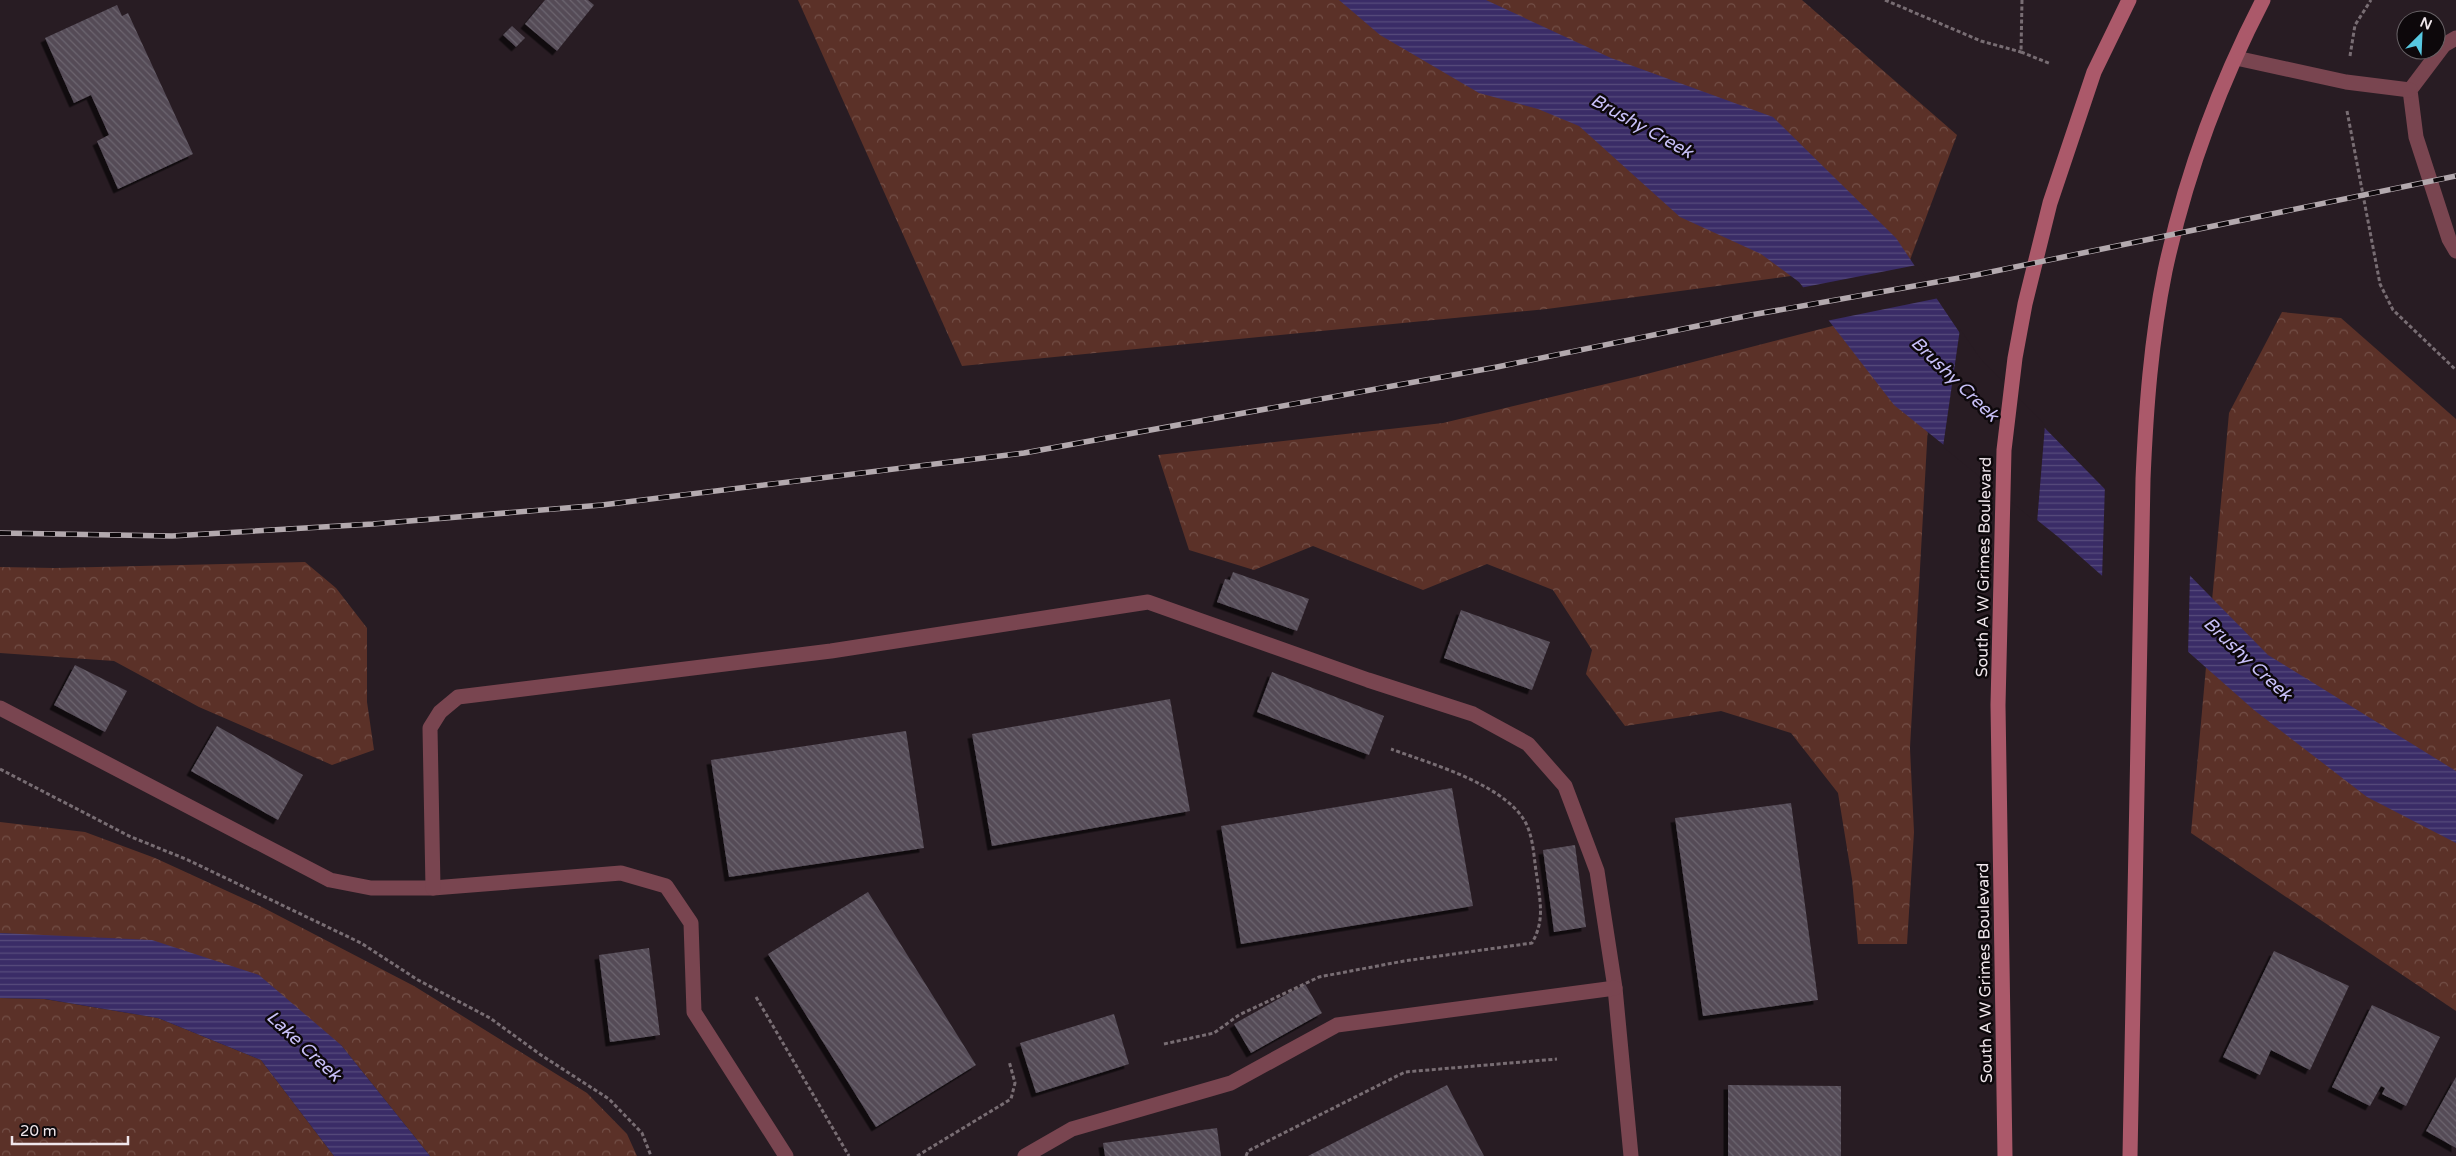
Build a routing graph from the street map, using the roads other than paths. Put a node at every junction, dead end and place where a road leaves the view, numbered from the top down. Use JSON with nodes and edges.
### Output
{"nodes":[{"id":1,"x":2129,"y":0,"type":"edge"},
{"id":2,"x":2263,"y":0,"type":"edge"},
{"id":3,"x":2456,"y":38,"type":"edge"},
{"id":4,"x":2236,"y":58,"type":"junction"},
{"id":5,"x":2410,"y":90,"type":"junction"},
{"id":6,"x":2456,"y":251,"type":"edge"},
{"id":7,"x":0,"y":708,"type":"edge"},
{"id":8,"x":433,"y":888,"type":"junction"},
{"id":9,"x":1615,"y":988,"type":"junction"},
{"id":10,"x":786,"y":1156,"type":"edge"},
{"id":11,"x":1025,"y":1156,"type":"edge"},
{"id":12,"x":1632,"y":1156,"type":"edge"},
{"id":13,"x":2005,"y":1156,"type":"edge"},
{"id":14,"x":2130,"y":1156,"type":"edge"}],
"edges":[{"from":1,"to":13,"type":"main road","name":"South A W Grimes Boulevard"},
{"from":2,"to":4,"type":"main road"},
{"from":3,"to":5,"type":"lane"},
{"from":4,"to":5,"type":"lane"},
{"from":4,"to":14,"type":"main road"},
{"from":5,"to":6,"type":"lane"},
{"from":7,"to":8,"type":"lane"},
{"from":8,"to":9,"type":"lane"},
{"from":8,"to":10,"type":"lane"},
{"from":9,"to":11,"type":"lane"},
{"from":9,"to":12,"type":"lane"}]}
